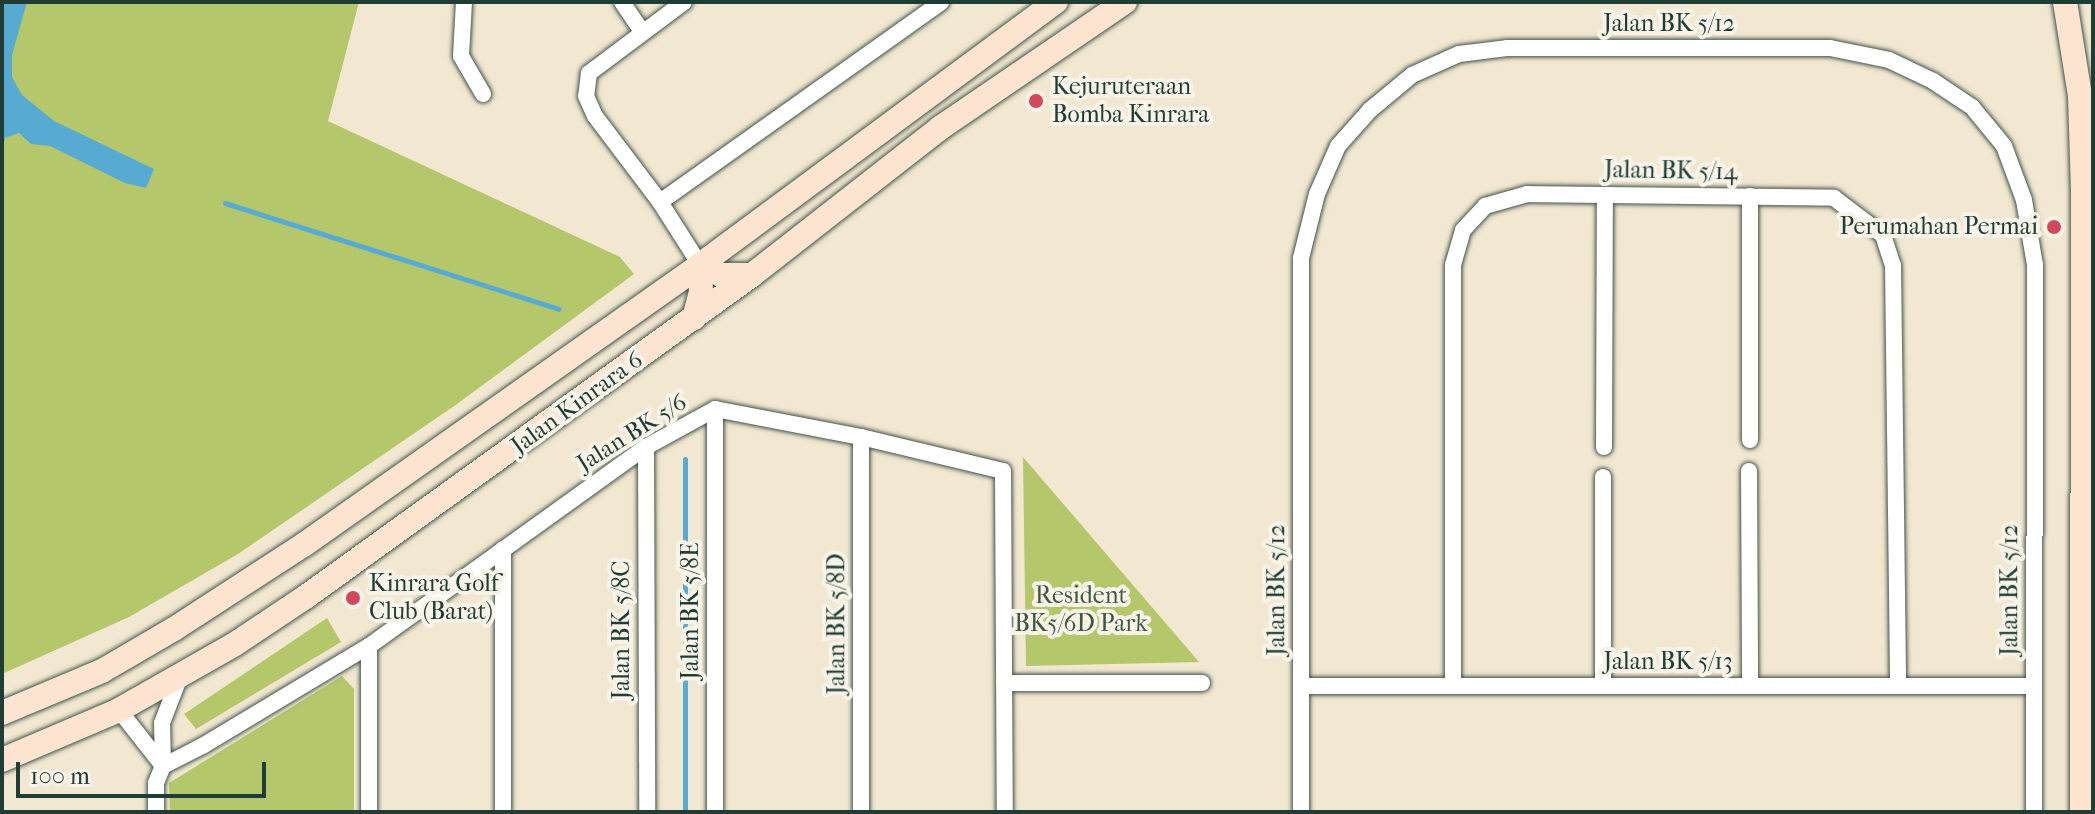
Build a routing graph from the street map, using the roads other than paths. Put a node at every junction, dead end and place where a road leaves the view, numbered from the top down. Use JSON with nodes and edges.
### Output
{"nodes":[{"id":1,"x":464,"y":2,"type":"edge"},
{"id":2,"x":622,"y":2,"type":"edge"},
{"id":3,"x":684,"y":2,"type":"edge"},
{"id":4,"x":941,"y":2,"type":"edge"},
{"id":5,"x":1056,"y":2,"type":"edge"},
{"id":6,"x":1125,"y":2,"type":"edge"},
{"id":7,"x":2065,"y":2,"type":"edge"},
{"id":8,"x":642,"y":32,"type":"junction"},
{"id":9,"x":483,"y":94,"type":"dead end"},
{"id":10,"x":1605,"y":195,"type":"junction"},
{"id":11,"x":1750,"y":196,"type":"junction"},
{"id":12,"x":660,"y":202,"type":"junction"},
{"id":13,"x":700,"y":265,"type":"junction"},
{"id":14,"x":752,"y":275,"type":"junction"},
{"id":15,"x":2083,"y":301,"type":"junction"},
{"id":16,"x":694,"y":318,"type":"junction"},
{"id":17,"x":2093,"y":325,"type":"edge"},
{"id":18,"x":2093,"y":355,"type":"edge"},
{"id":19,"x":2082,"y":384,"type":"junction"},
{"id":20,"x":715,"y":409,"type":"junction"},
{"id":21,"x":861,"y":437,"type":"junction"},
{"id":22,"x":1750,"y":440,"type":"dead end"},
{"id":23,"x":646,"y":447,"type":"junction"},
{"id":24,"x":1604,"y":447,"type":"dead end"},
{"id":25,"x":1749,"y":471,"type":"dead end"},
{"id":26,"x":1603,"y":477,"type":"dead end"},
{"id":27,"x":503,"y":549,"type":"junction"},
{"id":28,"x":369,"y":646,"type":"junction"},
{"id":29,"x":180,"y":676,"type":"junction"},
{"id":30,"x":1004,"y":683,"type":"junction"},
{"id":31,"x":1202,"y":683,"type":"dead end"},
{"id":32,"x":1301,"y":686,"type":"junction"},
{"id":33,"x":1453,"y":686,"type":"junction"},
{"id":34,"x":1603,"y":686,"type":"junction"},
{"id":35,"x":1750,"y":686,"type":"junction"},
{"id":36,"x":1898,"y":686,"type":"junction"},
{"id":37,"x":2034,"y":686,"type":"junction"},
{"id":38,"x":119,"y":710,"type":"junction"},
{"id":39,"x":2,"y":713,"type":"edge"},
{"id":40,"x":2,"y":760,"type":"edge"},
{"id":41,"x":163,"y":766,"type":"junction"},
{"id":42,"x":2086,"y":796,"type":"edge"},
{"id":43,"x":156,"y":812,"type":"edge"},
{"id":44,"x":369,"y":812,"type":"edge"},
{"id":45,"x":503,"y":812,"type":"edge"},
{"id":46,"x":647,"y":812,"type":"edge"},
{"id":47,"x":715,"y":812,"type":"edge"},
{"id":48,"x":861,"y":812,"type":"edge"},
{"id":49,"x":1005,"y":812,"type":"edge"},
{"id":50,"x":1301,"y":812,"type":"edge"},
{"id":51,"x":2034,"y":812,"type":"edge"}],
"edges":[{"from":1,"to":9,"type":"street"},
{"from":2,"to":8,"type":"street"},
{"from":3,"to":8,"type":"street"},
{"from":4,"to":12,"type":"street"},
{"from":5,"to":13,"type":"main road","name":"Jalan Kinrara 6"},
{"from":6,"to":14,"type":"main road","name":"Jalan Kinrara 6"},
{"from":7,"to":15,"type":"main road"},
{"from":8,"to":12,"type":"street"},
{"from":10,"to":11,"type":"street","name":"Jalan BK 5/14"},
{"from":10,"to":24,"type":"street"},
{"from":10,"to":33,"type":"street","name":"Jalan BK 5/14"},
{"from":11,"to":22,"type":"street"},
{"from":11,"to":36,"type":"street","name":"Jalan BK 5/14"},
{"from":12,"to":13,"type":"street"},
{"from":13,"to":14,"type":"main road"},
{"from":13,"to":16,"type":"main road"},
{"from":13,"to":39,"type":"main road","name":"Jalan Kinrara 6"},
{"from":14,"to":16,"type":"main road","name":"Jalan Kinrara 6"},
{"from":15,"to":17,"type":"main road"},
{"from":15,"to":19,"type":"main road"},
{"from":16,"to":29,"type":"main road","name":"Jalan Kinrara 6"},
{"from":18,"to":19,"type":"main road"},
{"from":19,"to":42,"type":"main road"},
{"from":20,"to":21,"type":"street","name":"Jalan BK 5/6"},
{"from":20,"to":23,"type":"street","name":"Jalan BK 5/6"},
{"from":20,"to":47,"type":"street","name":"Jalan BK 5/8E"},
{"from":21,"to":30,"type":"street","name":"Jalan BK 5/6"},
{"from":21,"to":48,"type":"street","name":"Jalan BK 5/8D"},
{"from":23,"to":27,"type":"street","name":"Jalan BK 5/6"},
{"from":23,"to":46,"type":"street","name":"Jalan BK 5/8C"},
{"from":25,"to":35,"type":"street"},
{"from":26,"to":34,"type":"street"},
{"from":27,"to":28,"type":"street","name":"Jalan BK 5/6"},
{"from":27,"to":45,"type":"street"},
{"from":28,"to":41,"type":"street","name":"Jalan BK 5/6"},
{"from":28,"to":44,"type":"street"},
{"from":29,"to":38,"type":"main road","name":"Jalan Kinrara 6"},
{"from":29,"to":41,"type":"street"},
{"from":30,"to":31,"type":"street"},
{"from":30,"to":49,"type":"street","name":"Jalan BK 5/6"},
{"from":32,"to":33,"type":"street","name":"Jalan BK 5/13"},
{"from":32,"to":37,"type":"street","name":"Jalan BK 5/12"},
{"from":32,"to":50,"type":"street","name":"Jalan BK 5/12"},
{"from":33,"to":34,"type":"street","name":"Jalan BK 5/13"},
{"from":34,"to":35,"type":"street","name":"Jalan BK 5/13"},
{"from":35,"to":36,"type":"street","name":"Jalan BK 5/13"},
{"from":36,"to":37,"type":"street","name":"Jalan BK 5/13"},
{"from":37,"to":51,"type":"street","name":"Jalan BK 5/12"},
{"from":38,"to":40,"type":"main road","name":"Jalan Kinrara 6"},
{"from":38,"to":41,"type":"street"},
{"from":41,"to":43,"type":"street"}]}
